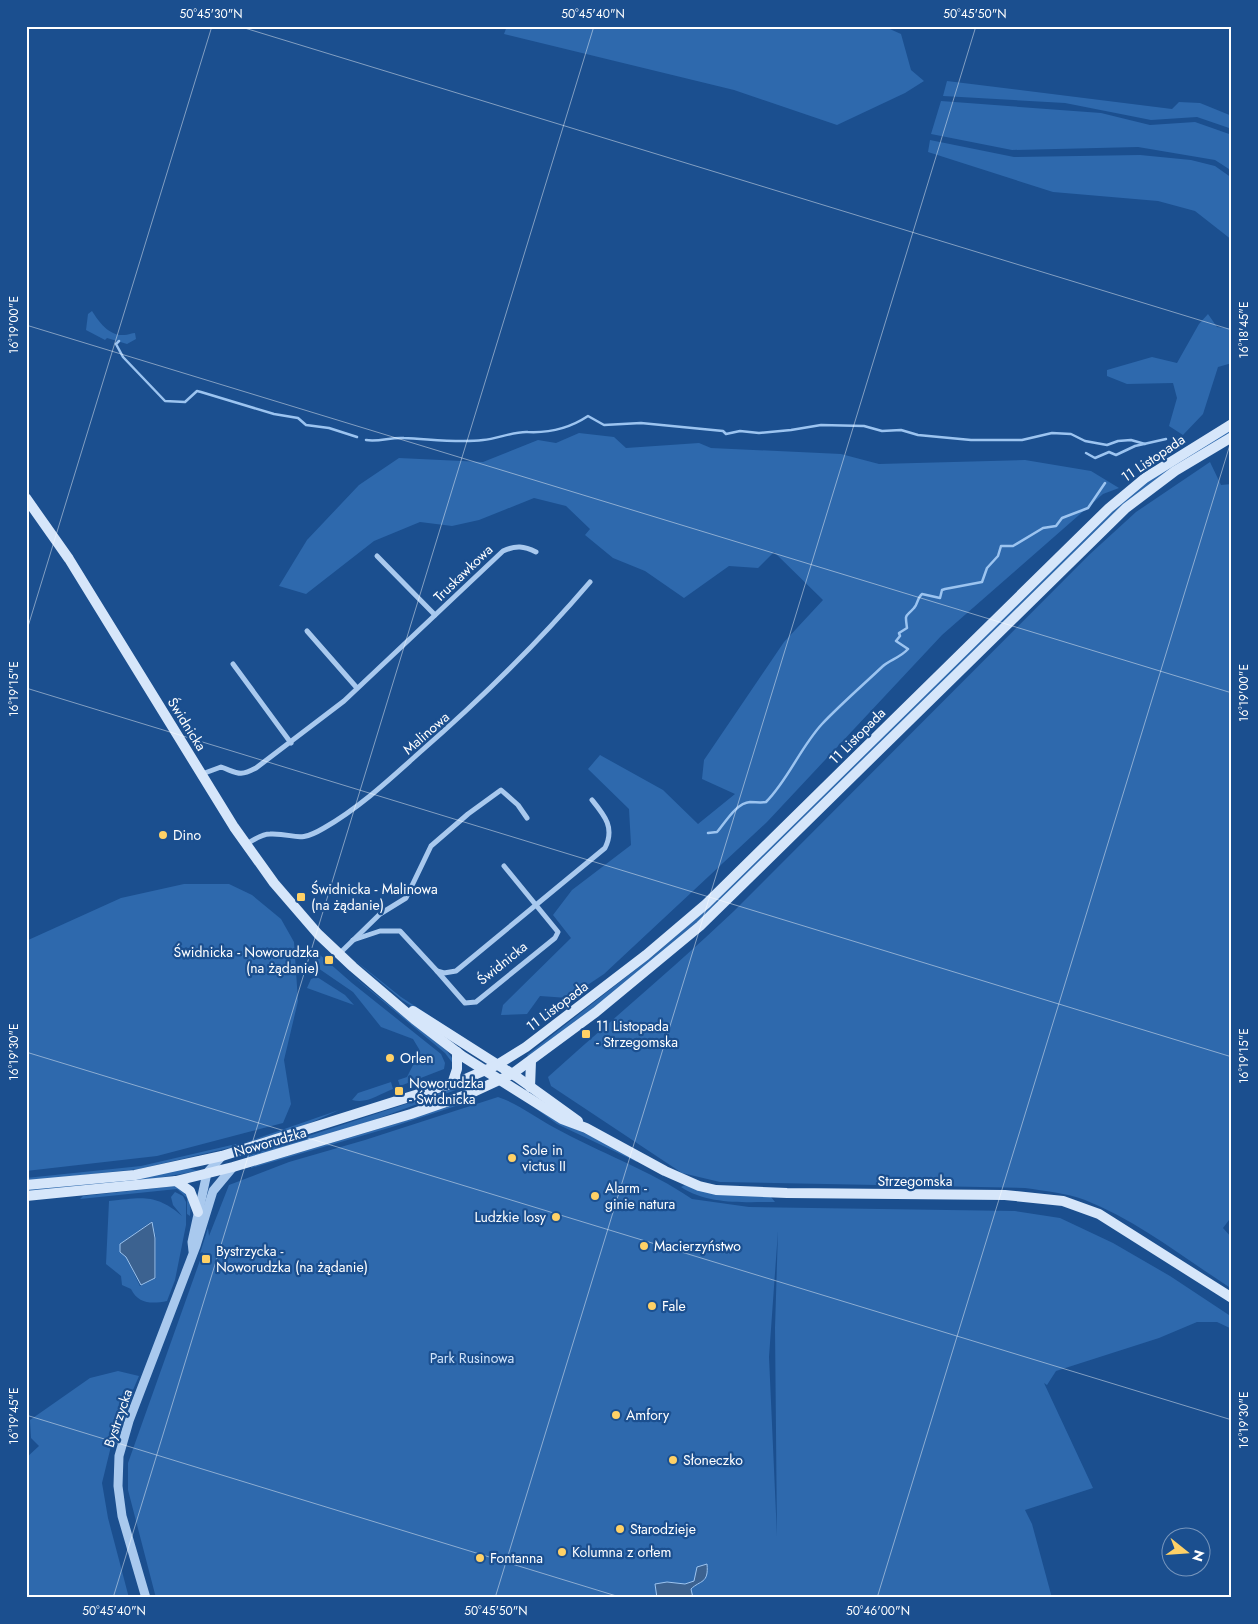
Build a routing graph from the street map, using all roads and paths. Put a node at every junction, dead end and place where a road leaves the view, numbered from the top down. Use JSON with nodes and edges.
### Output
{"nodes":[{"id":1,"x":1232,"y":424,"type":"edge"},
{"id":2,"x":1232,"y":438,"type":"edge"},
{"id":3,"x":26,"y":498,"type":"edge"},
{"id":4,"x":536,"y":552,"type":"dead end"},
{"id":5,"x":377,"y":556,"type":"dead end"},
{"id":6,"x":590,"y":582,"type":"dead end"},
{"id":7,"x":436,"y":615,"type":"junction"},
{"id":8,"x":307,"y":631,"type":"dead end"},
{"id":9,"x":233,"y":664,"type":"dead end"},
{"id":10,"x":358,"y":688,"type":"junction"},
{"id":11,"x":291,"y":743,"type":"junction"},
{"id":12,"x":201,"y":774,"type":"junction"},
{"id":13,"x":592,"y":800,"type":"dead end"},
{"id":14,"x":527,"y":818,"type":"dead end"},
{"id":15,"x":246,"y":844,"type":"junction"},
{"id":16,"x":504,"y":866,"type":"dead end"},
{"id":17,"x":536,"y":905,"type":"junction"},
{"id":18,"x":353,"y":940,"type":"junction"},
{"id":19,"x":339,"y":954,"type":"junction"},
{"id":20,"x":437,"y":971,"type":"junction"},
{"id":21,"x":385,"y":994,"type":"junction"},
{"id":22,"x":456,"y":1052,"type":"junction"},
{"id":23,"x":531,"y":1061,"type":"junction"},
{"id":24,"x":497,"y":1065,"type":"junction"},
{"id":25,"x":485,"y":1070,"type":"junction"},
{"id":26,"x":512,"y":1074,"type":"junction"},
{"id":27,"x":500,"y":1081,"type":"junction"},
{"id":28,"x":452,"y":1084,"type":"junction"},
{"id":29,"x":530,"y":1087,"type":"junction"},
{"id":30,"x":586,"y":1128,"type":"junction"},
{"id":31,"x":222,"y":1156,"type":"junction"},
{"id":32,"x":194,"y":1163,"type":"junction"},
{"id":33,"x":232,"y":1167,"type":"junction"},
{"id":34,"x":208,"y":1173,"type":"junction"},
{"id":35,"x":176,"y":1181,"type":"junction"},
{"id":36,"x":26,"y":1185,"type":"edge"},
{"id":37,"x":214,"y":1190,"type":"junction"},
{"id":38,"x":26,"y":1196,"type":"edge"},
{"id":39,"x":198,"y":1212,"type":"junction"},
{"id":40,"x":193,"y":1252,"type":"junction"},
{"id":41,"x":1232,"y":1298,"type":"edge"},
{"id":42,"x":146,"y":1598,"type":"edge"}],
"edges":[{"from":1,"to":24,"type":"main road","name":"11 Listopada"},
{"from":2,"to":23,"type":"main road","name":"11 Listopada"},
{"from":3,"to":12,"type":"main road","name":"Świdnicka"},
{"from":4,"to":7,"type":"street","name":"Truskawkowa"},
{"from":5,"to":7,"type":"street","name":"Truskawkowa"},
{"from":6,"to":15,"type":"street","name":"Malinowa"},
{"from":7,"to":10,"type":"street","name":"Truskawkowa"},
{"from":8,"to":10,"type":"street"},
{"from":9,"to":11,"type":"street"},
{"from":10,"to":11,"type":"street","name":"Truskawkowa"},
{"from":11,"to":12,"type":"street","name":"Truskawkowa"},
{"from":12,"to":15,"type":"main road","name":"Świdnicka"},
{"from":13,"to":17,"type":"street","name":"Świdnicka"},
{"from":14,"to":18,"type":"street","name":"Świdnicka"},
{"from":15,"to":19,"type":"main road","name":"Świdnicka"},
{"from":16,"to":17,"type":"street","name":"Świdnicka"},
{"from":17,"to":20,"type":"street","name":"Świdnicka"},
{"from":17,"to":20,"type":"street","name":"Świdnicka"},
{"from":18,"to":19,"type":"street","name":"Świdnicka"},
{"from":18,"to":20,"type":"street","name":"Świdnicka"},
{"from":19,"to":21,"type":"main road","name":"Świdnicka"},
{"from":21,"to":22,"type":"main road","name":"Świdnicka"},
{"from":21,"to":24,"type":"main road","name":"Świdnicka"},
{"from":22,"to":25,"type":"main road","name":"Świdnicka"},
{"from":22,"to":28,"type":"main road"},
{"from":23,"to":26,"type":"main road","name":"11 Listopada"},
{"from":23,"to":29,"type":"main road"},
{"from":24,"to":25,"type":"main road","name":"Noworudzka"},
{"from":24,"to":26,"type":"main road","name":"Świdnicka"},
{"from":25,"to":27,"type":"main road","name":"Strzegomska"},
{"from":25,"to":28,"type":"main road","name":"Noworudzka"},
{"from":26,"to":27,"type":"main road","name":"Noworudzka"},
{"from":26,"to":29,"type":"main road","name":"Strzegomska"},
{"from":27,"to":30,"type":"main road","name":"Strzegomska"},
{"from":27,"to":33,"type":"main road","name":"Noworudzka"},
{"from":28,"to":31,"type":"main road","name":"Noworudzka"},
{"from":29,"to":30,"type":"main road","name":"Strzegomska"},
{"from":30,"to":41,"type":"main road","name":"Strzegomska"},
{"from":31,"to":32,"type":"main road","name":"Noworudzka"},
{"from":31,"to":34,"type":"street","name":"Bystrzycka"},
{"from":32,"to":34,"type":"street"},
{"from":32,"to":36,"type":"main road","name":"Noworudzka"},
{"from":33,"to":34,"type":"main road","name":"Noworudzka"},
{"from":33,"to":37,"type":"street","name":"Bystrzycka"},
{"from":34,"to":35,"type":"main road","name":"Noworudzka"},
{"from":34,"to":37,"type":"street"},
{"from":34,"to":39,"type":"street","name":"Bystrzycka"},
{"from":35,"to":38,"type":"main road","name":"Noworudzka"},
{"from":35,"to":39,"type":"main road"},
{"from":37,"to":40,"type":"street","name":"Bystrzycka"},
{"from":39,"to":40,"type":"street","name":"Bystrzycka"},
{"from":40,"to":42,"type":"street","name":"Bystrzycka"}]}
